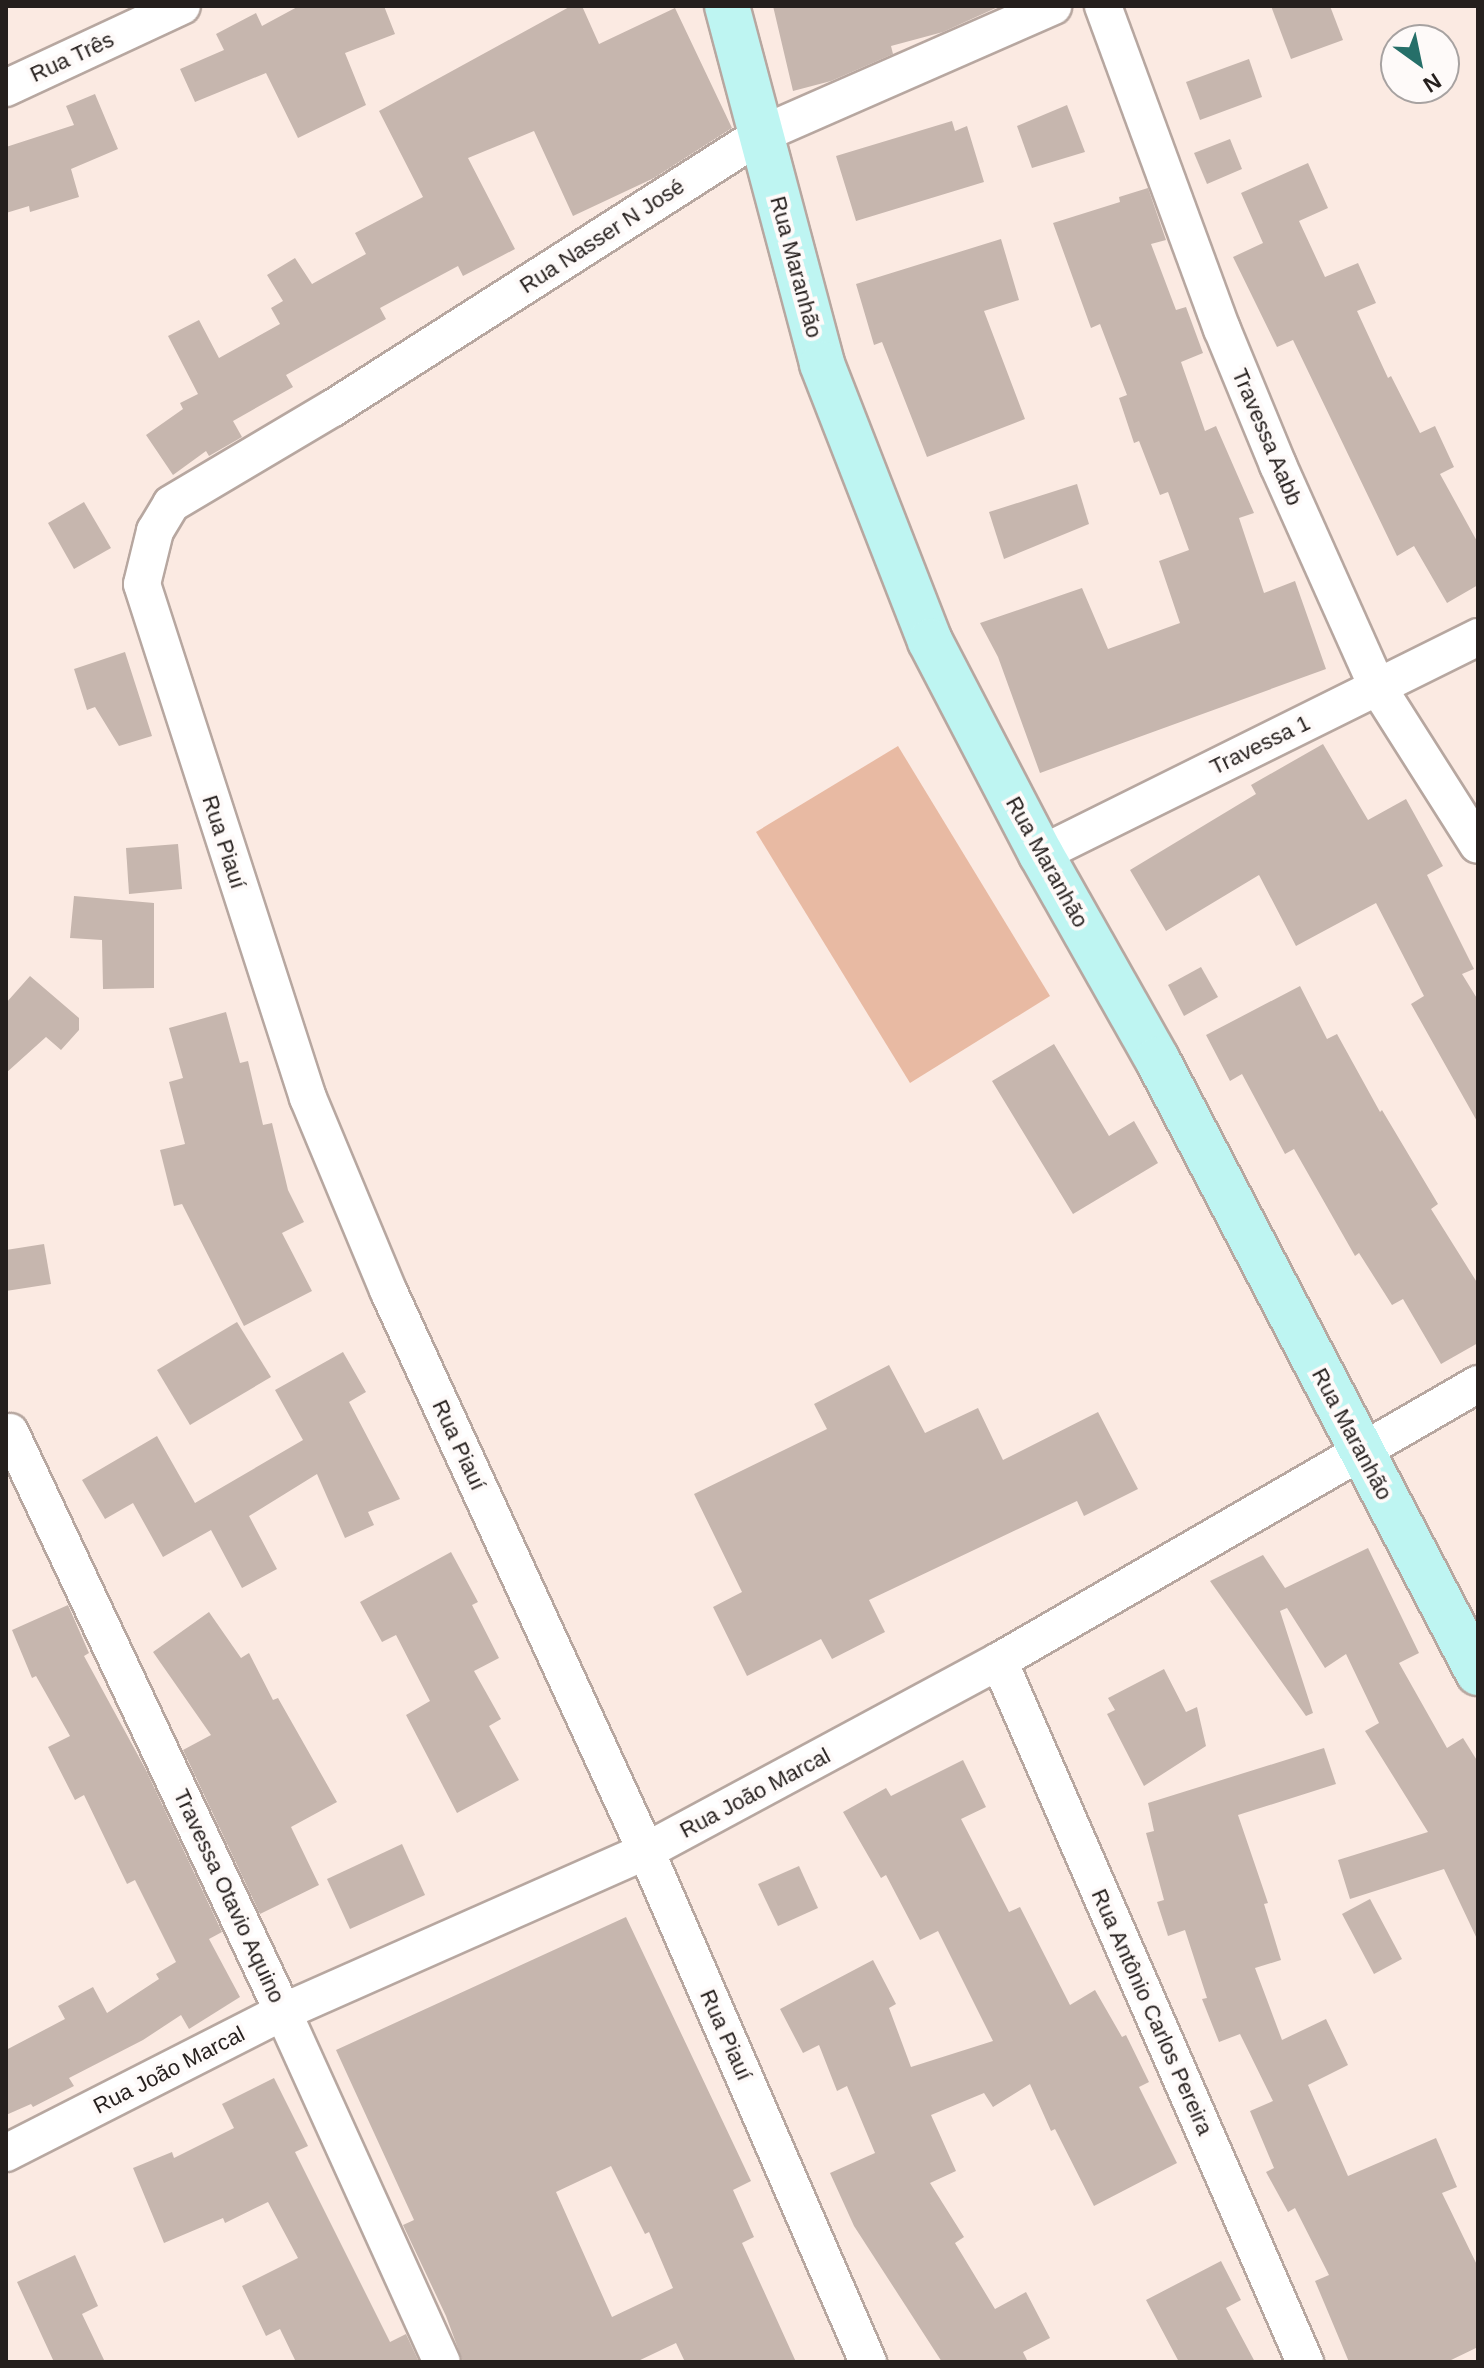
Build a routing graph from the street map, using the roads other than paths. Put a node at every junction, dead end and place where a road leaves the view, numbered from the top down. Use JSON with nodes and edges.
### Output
{"nodes":[{"id":1,"x":182,"y":6,"type":"edge"},
{"id":2,"x":727,"y":6,"type":"edge"},
{"id":3,"x":1053,"y":6,"type":"edge"},
{"id":4,"x":1103,"y":6,"type":"edge"},
{"id":5,"x":6,"y":88,"type":"edge"},
{"id":6,"x":762,"y":134,"type":"junction"},
{"id":7,"x":171,"y":504,"type":"joint"},
{"id":8,"x":1478,"y":637,"type":"edge"},
{"id":9,"x":1377,"y":686,"type":"junction"},
{"id":10,"x":1478,"y":845,"type":"edge"},
{"id":11,"x":1041,"y":854,"type":"junction"},
{"id":12,"x":1478,"y":1384,"type":"edge"},
{"id":13,"x":10,"y":1432,"type":"dead end"},
{"id":14,"x":1360,"y":1453,"type":"junction"},
{"id":15,"x":999,"y":1661,"type":"junction"},
{"id":16,"x":1478,"y":1673,"type":"edge"},
{"id":17,"x":646,"y":1851,"type":"junction"},
{"id":18,"x":283,"y":2012,"type":"junction"},
{"id":19,"x":6,"y":2153,"type":"edge"},
{"id":20,"x":442,"y":2362,"type":"edge"},
{"id":21,"x":868,"y":2362,"type":"edge"},
{"id":22,"x":1305,"y":2362,"type":"edge"}],
"edges":[{"from":1,"to":5,"type":"street","name":"Rua Três"},
{"from":2,"to":6,"type":"street","name":"Rua Maranhão"},
{"from":3,"to":6,"type":"street","name":"Rua Nasser N José"},
{"from":4,"to":9,"type":"street","name":"Travessa Aabb"},
{"from":6,"to":7,"type":"street","name":"Rua Nasser N José"},
{"from":6,"to":11,"type":"street","name":"Rua Maranhão"},
{"from":7,"to":17,"type":"street","name":"Rua Piauí"},
{"from":8,"to":9,"type":"street","name":"Travessa 1"},
{"from":9,"to":10,"type":"street","name":"Travessa Aabb"},
{"from":9,"to":11,"type":"street","name":"Travessa 1"},
{"from":11,"to":14,"type":"street","name":"Rua Maranhão"},
{"from":12,"to":14,"type":"street","name":"Rua João Marcal"},
{"from":13,"to":18,"type":"street","name":"Travessa Otavio Aquino"},
{"from":14,"to":15,"type":"street","name":"Rua João Marcal"},
{"from":14,"to":16,"type":"street","name":"Rua Maranhão"},
{"from":15,"to":17,"type":"street","name":"Rua João Marcal"},
{"from":15,"to":22,"type":"street","name":"Rua Antônio Carlos Pereira"},
{"from":17,"to":18,"type":"street","name":"Rua João Marcal"},
{"from":17,"to":21,"type":"street","name":"Rua Piauí"},
{"from":18,"to":19,"type":"street","name":"Rua João Marcal"},
{"from":18,"to":20,"type":"street","name":"Travessa Otavio Aquino"}]}
